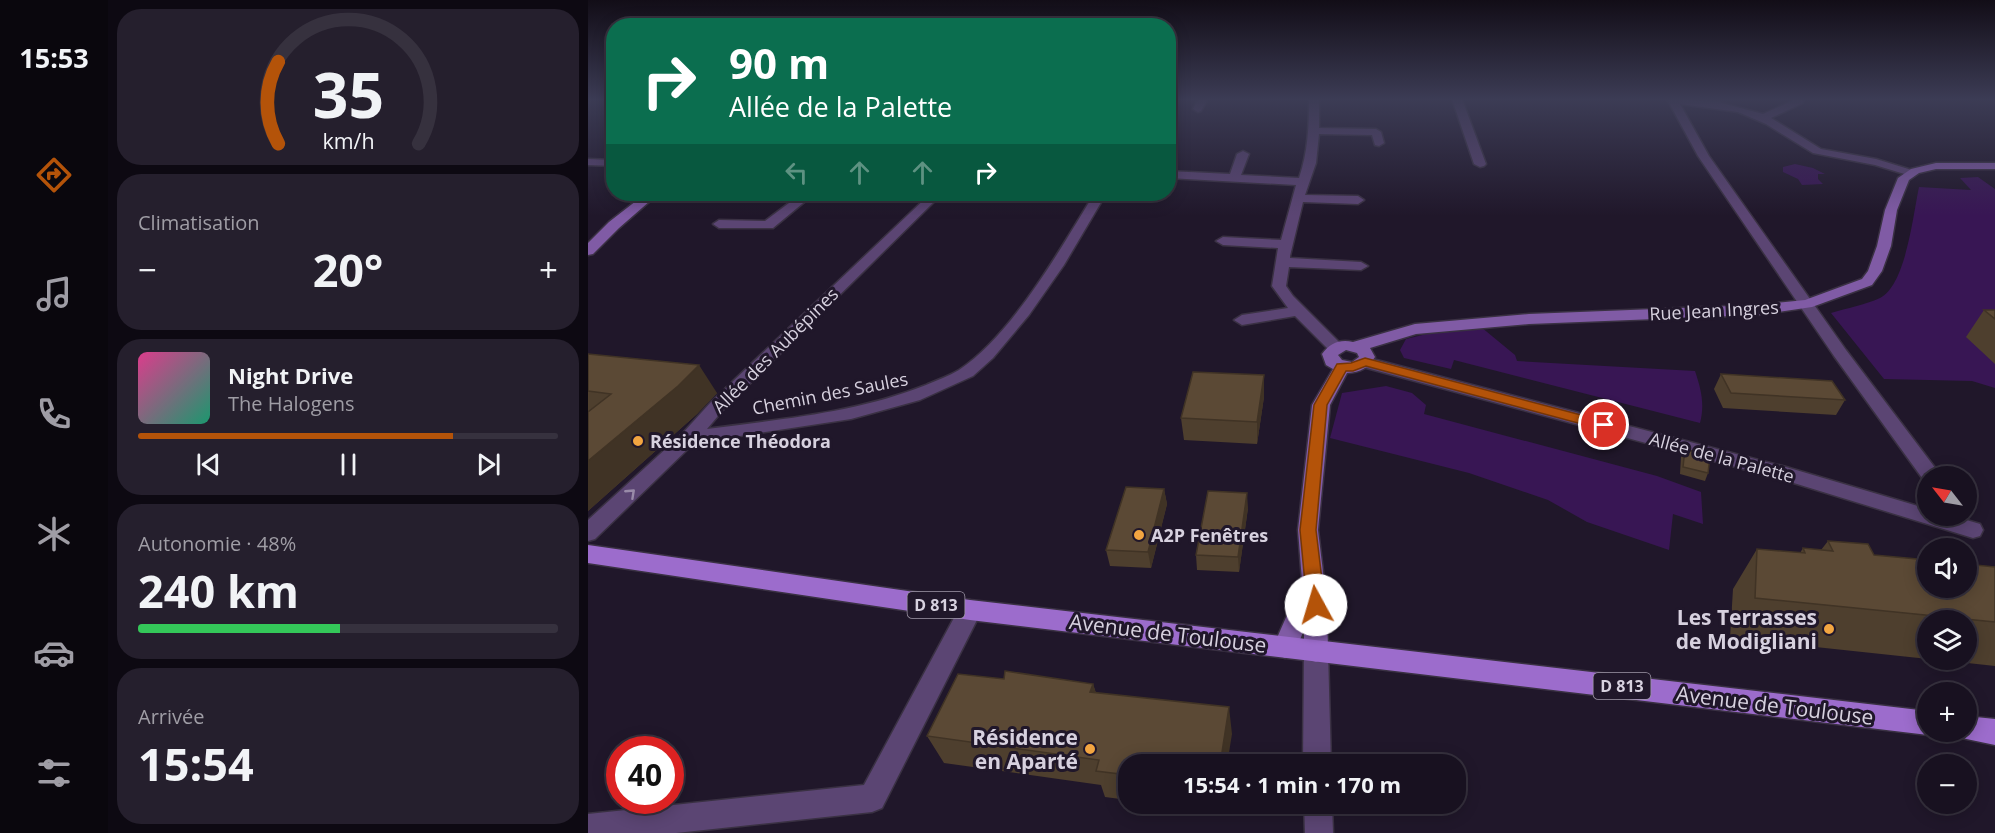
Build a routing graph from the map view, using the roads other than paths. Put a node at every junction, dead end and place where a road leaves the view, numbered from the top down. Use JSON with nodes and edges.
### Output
{"nodes":[{"id":1,"x":1313,"y":138,"type":"edge"},
{"id":2,"x":1471,"y":138,"type":"edge"},
{"id":3,"x":1694,"y":138,"type":"edge"},
{"id":4,"x":1790,"y":138,"type":"edge"},
{"id":5,"x":1243,"y":154,"type":"dead end"},
{"id":6,"x":588,"y":162,"type":"edge"},
{"id":7,"x":606,"y":162,"type":"edge"},
{"id":8,"x":1480,"y":164,"type":"dead end"},
{"id":9,"x":1995,"y":166,"type":"edge"},
{"id":10,"x":1911,"y":173,"type":"junction"},
{"id":11,"x":1176,"y":174,"type":"edge"},
{"id":12,"x":1234,"y":178,"type":"junction"},
{"id":13,"x":1302,"y":182,"type":"junction"},
{"id":14,"x":1298,"y":198,"type":"junction"},
{"id":15,"x":1358,"y":200,"type":"dead end"},
{"id":16,"x":643,"y":201,"type":"edge"},
{"id":17,"x":799,"y":201,"type":"edge"},
{"id":18,"x":929,"y":201,"type":"edge"},
{"id":19,"x":1096,"y":201,"type":"edge"},
{"id":20,"x":719,"y":224,"type":"dead end"},
{"id":21,"x":614,"y":225,"type":"junction"},
{"id":22,"x":1223,"y":241,"type":"dead end"},
{"id":23,"x":588,"y":242,"type":"edge"},
{"id":24,"x":1286,"y":244,"type":"junction"},
{"id":25,"x":588,"y":251,"type":"edge"},
{"id":26,"x":1282,"y":262,"type":"junction"},
{"id":27,"x":1361,"y":266,"type":"dead end"},
{"id":28,"x":1807,"y":304,"type":"junction"},
{"id":29,"x":1298,"y":311,"type":"junction"},
{"id":30,"x":1242,"y":320,"type":"dead end"},
{"id":31,"x":1336,"y":348,"type":"junction"},
{"id":32,"x":1360,"y":354,"type":"junction"},
{"id":33,"x":1342,"y":367,"type":"junction"},
{"id":34,"x":689,"y":438,"type":"junction"},
{"id":35,"x":1924,"y":466,"type":"edge"},
{"id":36,"x":1917,"y":509,"type":"edge"},
{"id":37,"x":588,"y":533,"type":"edge"},
{"id":38,"x":588,"y":554,"type":"edge"},
{"id":39,"x":1313,"y":580,"type":"junction"},
{"id":40,"x":970,"y":610,"type":"junction"},
{"id":41,"x":1285,"y":647,"type":"junction"},
{"id":42,"x":1316,"y":651,"type":"junction"},
{"id":43,"x":1917,"y":722,"type":"edge"},
{"id":44,"x":1977,"y":730,"type":"edge"},
{"id":45,"x":1995,"y":732,"type":"edge"},
{"id":46,"x":1317,"y":754,"type":"edge"},
{"id":47,"x":1318,"y":814,"type":"edge"},
{"id":48,"x":588,"y":828,"type":"edge"},
{"id":49,"x":1319,"y":833,"type":"edge"}],
"edges":[{"from":1,"to":13,"type":"street"},
{"from":2,"to":8,"type":"street"},
{"from":3,"to":28,"type":"street"},
{"from":4,"to":10,"type":"street"},
{"from":5,"to":12,"type":"street"},
{"from":6,"to":7,"type":"street"},
{"from":9,"to":10,"type":"street"},
{"from":10,"to":28,"type":"street","name":"Rue Jean Ingres"},
{"from":11,"to":12,"type":"street"},
{"from":12,"to":13,"type":"street"},
{"from":13,"to":14,"type":"street"},
{"from":14,"to":15,"type":"street"},
{"from":14,"to":24,"type":"street"},
{"from":16,"to":21,"type":"street"},
{"from":17,"to":20,"type":"street"},
{"from":18,"to":34,"type":"street","name":"Allée des Aubépines"},
{"from":19,"to":34,"type":"street","name":"Chemin des Saules"},
{"from":21,"to":23,"type":"street"},
{"from":21,"to":25,"type":"street"},
{"from":22,"to":24,"type":"street"},
{"from":24,"to":26,"type":"street"},
{"from":26,"to":27,"type":"street"},
{"from":26,"to":29,"type":"street"},
{"from":28,"to":32,"type":"street","name":"Rue Jean Ingres"},
{"from":28,"to":35,"type":"street"},
{"from":29,"to":30,"type":"street"},
{"from":29,"to":31,"type":"street"},
{"from":31,"to":32,"type":"street"},
{"from":31,"to":33,"type":"street"},
{"from":32,"to":33,"type":"street"},
{"from":32,"to":36,"type":"street","name":"Allée de la Palette"},
{"from":33,"to":39,"type":"street"},
{"from":37,"to":34,"type":"street","name":"Allée des Aubépines","one_way":true},
{"from":38,"to":40,"type":"main road","name":"Avenue de Toulouse","number":"D 813"},
{"from":39,"to":41,"type":"street"},
{"from":39,"to":42,"type":"street"},
{"from":40,"to":41,"type":"main road","name":"Avenue de Toulouse","number":"D 813"},
{"from":40,"to":48,"type":"street"},
{"from":41,"to":42,"type":"main road","name":"Avenue de Toulouse","number":"D 813"},
{"from":42,"to":43,"type":"main road","name":"Avenue de Toulouse","number":"D 813"},
{"from":42,"to":46,"type":"street"},
{"from":44,"to":45,"type":"main road"},
{"from":47,"to":49,"type":"street"}]}
